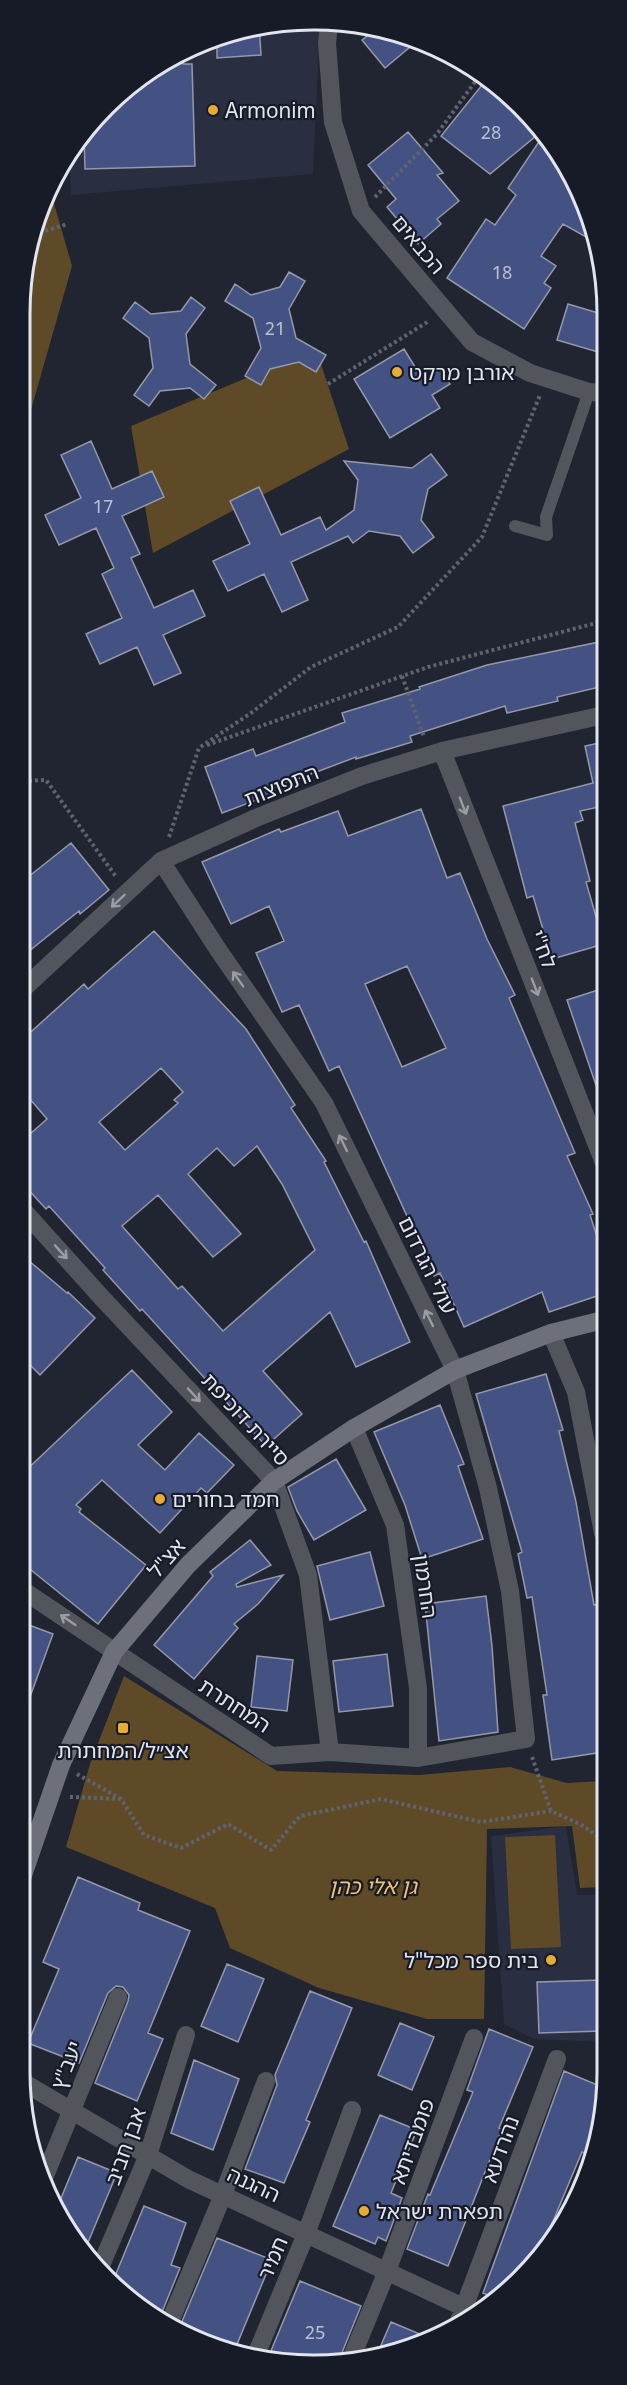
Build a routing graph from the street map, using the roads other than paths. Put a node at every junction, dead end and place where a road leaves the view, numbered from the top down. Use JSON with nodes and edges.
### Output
{"nodes":[{"id":1,"x":329,"y":31,"type":"edge"},
{"id":2,"x":597,"y":393,"type":"edge"},
{"id":3,"x":515,"y":526,"type":"dead end"},
{"id":4,"x":597,"y":717,"type":"edge"},
{"id":5,"x":436,"y":753,"type":"junction"},
{"id":6,"x":161,"y":861,"type":"junction"},
{"id":7,"x":30,"y":982,"type":"edge"},
{"id":8,"x":597,"y":1146,"type":"edge"},
{"id":9,"x":30,"y":1218,"type":"edge"},
{"id":10,"x":597,"y":1322,"type":"edge"},
{"id":11,"x":551,"y":1333,"type":"junction"},
{"id":12,"x":455,"y":1370,"type":"junction"},
{"id":13,"x":354,"y":1428,"type":"junction"},
{"id":14,"x":274,"y":1480,"type":"junction"},
{"id":15,"x":597,"y":1502,"type":"edge"},
{"id":16,"x":30,"y":1595,"type":"edge"},
{"id":17,"x":114,"y":1652,"type":"junction"},
{"id":18,"x":526,"y":1740,"type":"joint"},
{"id":19,"x":330,"y":1752,"type":"junction"},
{"id":20,"x":418,"y":1758,"type":"junction"},
{"id":21,"x":30,"y":1852,"type":"edge"},
{"id":22,"x":118,"y":1997,"type":"dead end"},
{"id":23,"x":186,"y":2035,"type":"dead end"},
{"id":24,"x":474,"y":2038,"type":"dead end"},
{"id":25,"x":557,"y":2059,"type":"dead end"},
{"id":26,"x":266,"y":2081,"type":"dead end"},
{"id":27,"x":31,"y":2087,"type":"edge"},
{"id":28,"x":72,"y":2110,"type":"junction"},
{"id":29,"x":352,"y":2110,"type":"dead end"},
{"id":30,"x":148,"y":2155,"type":"junction"},
{"id":31,"x":48,"y":2169,"type":"edge"},
{"id":32,"x":223,"y":2195,"type":"junction"},
{"id":33,"x":306,"y":2234,"type":"junction"},
{"id":34,"x":103,"y":2261,"type":"edge"},
{"id":35,"x":387,"y":2271,"type":"junction"},
{"id":36,"x":468,"y":2309,"type":"edge"},
{"id":37,"x":463,"y":2312,"type":"edge"},
{"id":38,"x":172,"y":2317,"type":"edge"},
{"id":39,"x":258,"y":2350,"type":"edge"},
{"id":40,"x":354,"y":2353,"type":"edge"}],
"edges":[{"from":1,"to":2,"type":"street","name":"הכבאים"},
{"from":2,"to":3,"type":"lane"},
{"from":4,"to":5,"type":"street","name":"התפוצות"},
{"from":5,"to":6,"type":"street","name":"התפוצות"},
{"from":5,"to":8,"type":"street","name":"לח\"י","one_way":true},
{"from":6,"to":7,"type":"street","name":"התפוצות","one_way":true},
{"from":12,"to":6,"type":"street","name":"עולי הגרדום","one_way":true},
{"from":9,"to":14,"type":"street","name":"סיירת דוכיפת","one_way":true},
{"from":10,"to":11,"type":"street","name":"אצ\"ל"},
{"from":11,"to":12,"type":"street","name":"אצ\"ל"},
{"from":11,"to":15,"type":"street"},
{"from":12,"to":13,"type":"street","name":"אצ\"ל"},
{"from":12,"to":18,"type":"street","name":"עולי הגרדום"},
{"from":13,"to":14,"type":"street","name":"אצ\"ל"},
{"from":13,"to":20,"type":"street","name":"החרמון"},
{"from":14,"to":17,"type":"street","name":"אצ\"ל"},
{"from":14,"to":19,"type":"street","name":"סיירת דוכיפת"},
{"from":17,"to":16,"type":"street","name":"המחתרת","one_way":true},
{"from":17,"to":19,"type":"street","name":"המחתרת"},
{"from":17,"to":21,"type":"street","name":"אצ\"ל"},
{"from":18,"to":20,"type":"street","name":"המחתרת"},
{"from":19,"to":20,"type":"street","name":"המחתרת"},
{"from":22,"to":28,"type":"street","name":"יעב\"ץ"},
{"from":23,"to":30,"type":"street","name":"אבן חביב"},
{"from":24,"to":35,"type":"street","name":"פומבדיתא"},
{"from":25,"to":36,"type":"street","name":"נהרדעא"},
{"from":26,"to":32,"type":"street"},
{"from":27,"to":28,"type":"street","name":"ההגנה"},
{"from":28,"to":30,"type":"street","name":"ההגנה"},
{"from":28,"to":31,"type":"street","name":"יעב\"ץ"},
{"from":29,"to":33,"type":"street","name":"חמיר"},
{"from":30,"to":32,"type":"street","name":"ההגנה"},
{"from":30,"to":34,"type":"street","name":"אבן חביב"},
{"from":32,"to":33,"type":"street","name":"ההגנה"},
{"from":32,"to":38,"type":"street"},
{"from":33,"to":35,"type":"street","name":"ההגנה"},
{"from":33,"to":39,"type":"street","name":"חמיר"},
{"from":35,"to":37,"type":"street","name":"ההגנה"},
{"from":35,"to":40,"type":"street","name":"פומבדיתא"}]}
